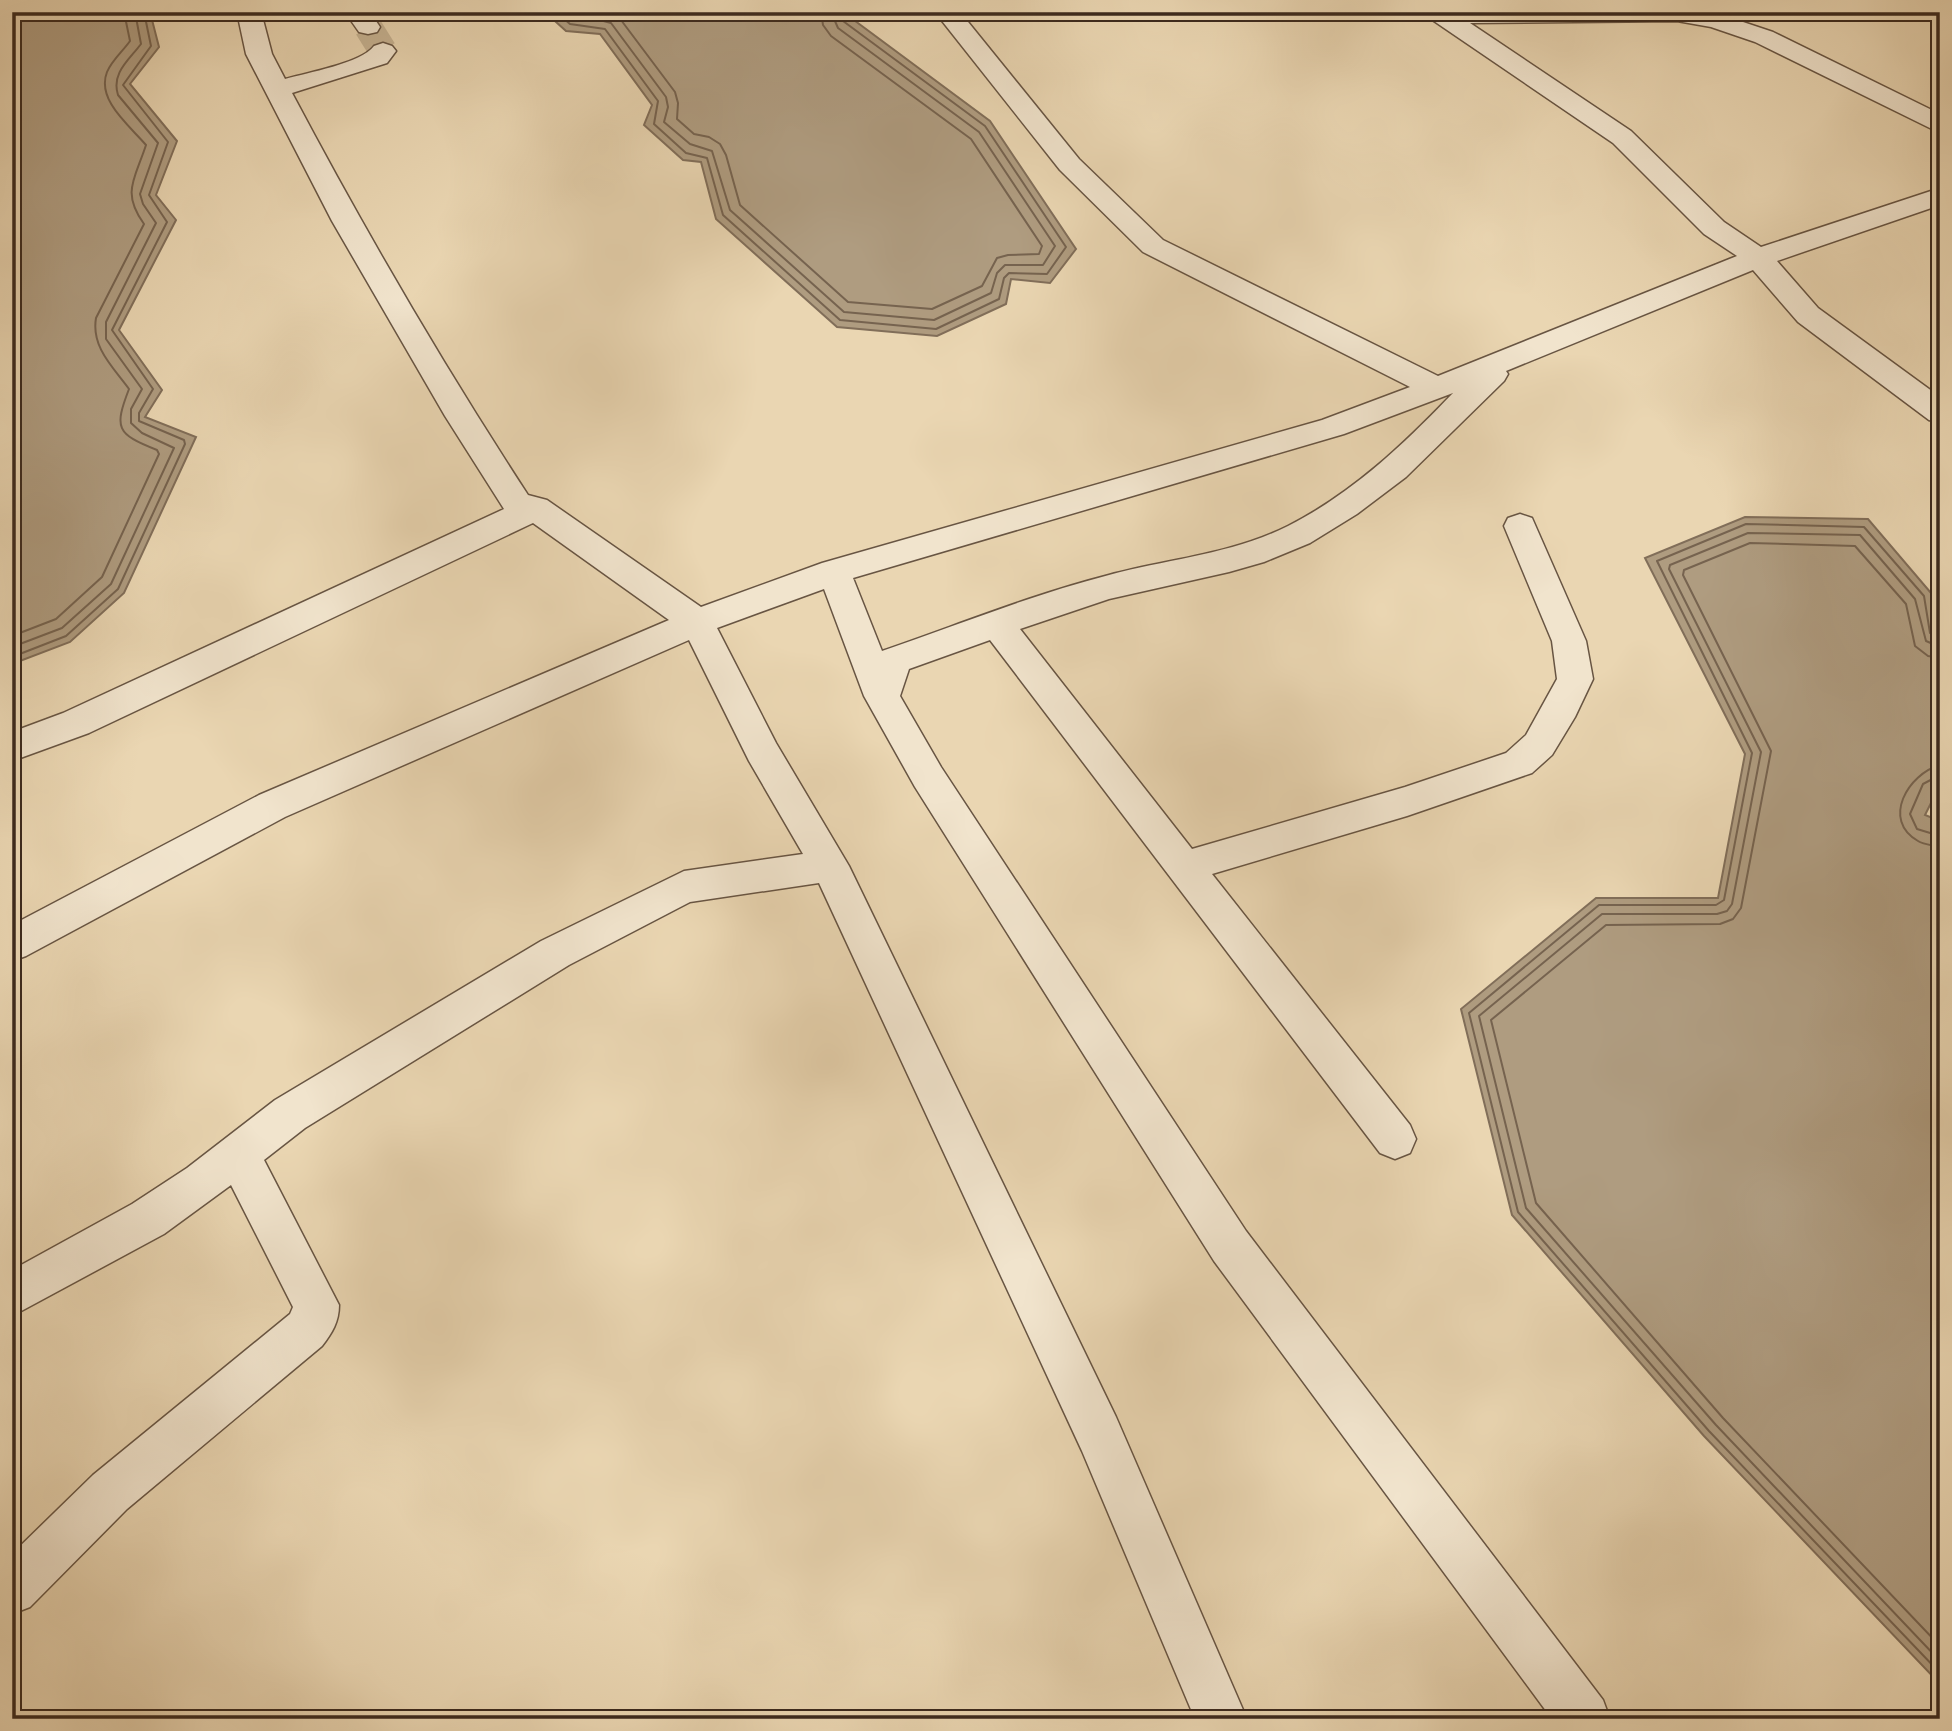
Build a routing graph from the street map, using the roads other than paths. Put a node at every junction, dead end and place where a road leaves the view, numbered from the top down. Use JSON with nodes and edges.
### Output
{"nodes":[{"id":1,"x":249,"y":12,"type":"edge"},
{"id":2,"x":947,"y":12,"type":"edge"},
{"id":3,"x":1441,"y":14,"type":"edge"},
{"id":4,"x":383,"y":51,"type":"dead end"},
{"id":5,"x":279,"y":89,"type":"junction"},
{"id":6,"x":1940,"y":125,"type":"edge"},
{"id":7,"x":1940,"y":196,"type":"edge"},
{"id":8,"x":1758,"y":258,"type":"junction"},
{"id":9,"x":1519,"y":354,"type":"junction"},
{"id":10,"x":1437,"y":388,"type":"junction"},
{"id":11,"x":1940,"y":413,"type":"edge"},
{"id":12,"x":535,"y":508,"type":"junction"},
{"id":13,"x":1520,"y":526,"type":"dead end"},
{"id":14,"x":834,"y":572,"type":"junction"},
{"id":15,"x":697,"y":622,"type":"junction"},
{"id":16,"x":996,"y":623,"type":"junction"},
{"id":17,"x":882,"y":696,"type":"junction"},
{"id":18,"x":12,"y":747,"type":"edge"},
{"id":19,"x":830,"y":866,"type":"junction"},
{"id":20,"x":1184,"y":867,"type":"junction"},
{"id":21,"x":12,"y":944,"type":"edge"},
{"id":22,"x":1395,"y":1139,"type":"dead end"},
{"id":23,"x":238,"y":1154,"type":"junction"},
{"id":24,"x":12,"y":1294,"type":"edge"},
{"id":25,"x":12,"y":1589,"type":"edge"},
{"id":26,"x":1221,"y":1719,"type":"edge"},
{"id":27,"x":1584,"y":1719,"type":"edge"}],
"edges":[{"from":1,"to":5,"type":"street"},
{"from":2,"to":10,"type":"street"},
{"from":3,"to":6,"type":"street"},
{"from":3,"to":8,"type":"street"},
{"from":4,"to":5,"type":"street"},
{"from":5,"to":12,"type":"street"},
{"from":7,"to":8,"type":"street"},
{"from":8,"to":9,"type":"street"},
{"from":8,"to":11,"type":"street"},
{"from":9,"to":10,"type":"street"},
{"from":9,"to":16,"type":"street"},
{"from":10,"to":14,"type":"street"},
{"from":12,"to":15,"type":"street"},
{"from":12,"to":18,"type":"street"},
{"from":13,"to":20,"type":"street"},
{"from":14,"to":15,"type":"street"},
{"from":14,"to":17,"type":"street"},
{"from":15,"to":19,"type":"street"},
{"from":15,"to":21,"type":"street"},
{"from":16,"to":17,"type":"street"},
{"from":16,"to":20,"type":"street"},
{"from":17,"to":27,"type":"street"},
{"from":19,"to":23,"type":"street"},
{"from":19,"to":26,"type":"street"},
{"from":20,"to":22,"type":"street"},
{"from":23,"to":24,"type":"street"},
{"from":23,"to":25,"type":"street"}]}
